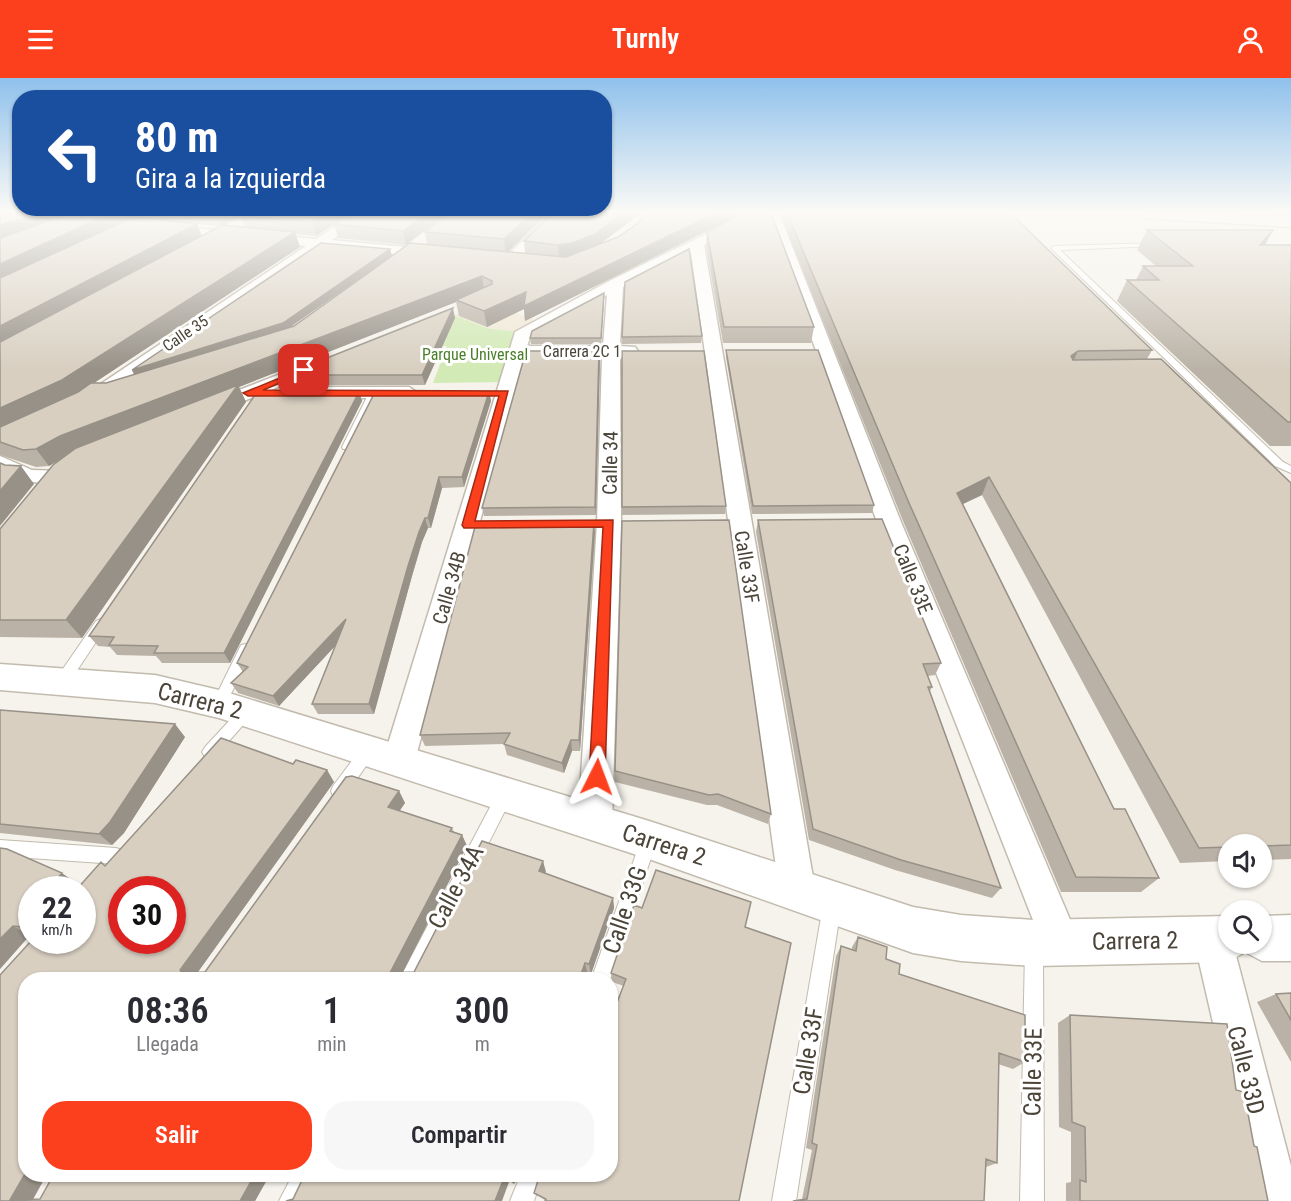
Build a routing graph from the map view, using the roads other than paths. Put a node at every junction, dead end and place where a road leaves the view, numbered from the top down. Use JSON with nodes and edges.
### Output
{"nodes":[{"id":1,"x":283,"y":265,"type":"edge"},
{"id":2,"x":653,"y":265,"type":"edge"},
{"id":3,"x":700,"y":265,"type":"edge"},
{"id":4,"x":788,"y":265,"type":"edge"},
{"id":5,"x":1072,"y":265,"type":"edge"},
{"id":6,"x":616,"y":283,"type":"junction"},
{"id":7,"x":518,"y":351,"type":"junction"},
{"id":8,"x":611,"y":351,"type":"junction"},
{"id":9,"x":645,"y":351,"type":"edge"},
{"id":10,"x":340,"y":356,"type":"edge"},
{"id":11,"x":137,"y":385,"type":"edge"},
{"id":12,"x":374,"y":393,"type":"junction"},
{"id":13,"x":427,"y":393,"type":"edge"},
{"id":14,"x":253,"y":396,"type":"junction"},
{"id":15,"x":196,"y":413,"type":"edge"},
{"id":16,"x":342,"y":457,"type":"edge"},
{"id":17,"x":0,"y":462,"type":"edge"},
{"id":18,"x":1291,"y":470,"type":"edge"},
{"id":19,"x":42,"y":493,"type":"edge"},
{"id":20,"x":468,"y":525,"type":"junction"},
{"id":21,"x":491,"y":525,"type":"edge"},
{"id":22,"x":110,"y":610,"type":"edge"},
{"id":23,"x":251,"y":639,"type":"edge"},
{"id":24,"x":0,"y":677,"type":"edge"},
{"id":25,"x":63,"y":680,"type":"junction"},
{"id":26,"x":232,"y":708,"type":"junction"},
{"id":27,"x":383,"y":756,"type":"junction"},
{"id":28,"x":200,"y":763,"type":"edge"},
{"id":29,"x":505,"y":795,"type":"junction"},
{"id":30,"x":327,"y":808,"type":"edge"},
{"id":31,"x":595,"y":823,"type":"junction"},
{"id":32,"x":649,"y":840,"type":"junction"},
{"id":33,"x":0,"y":848,"type":"edge"},
{"id":34,"x":103,"y":871,"type":"edge"},
{"id":35,"x":815,"y":895,"type":"junction"},
{"id":36,"x":1272,"y":938,"type":"edge"},
{"id":37,"x":1291,"y":938,"type":"edge"},
{"id":38,"x":1218,"y":940,"type":"edge"},
{"id":39,"x":1048,"y":943,"type":"junction"},
{"id":40,"x":1224,"y":954,"type":"edge"},
{"id":41,"x":412,"y":972,"type":"edge"},
{"id":42,"x":603,"y":972,"type":"edge"},
{"id":43,"x":301,"y":1182,"type":"edge"},
{"id":44,"x":529,"y":1182,"type":"edge"},
{"id":45,"x":1280,"y":1186,"type":"edge"},
{"id":46,"x":291,"y":1201,"type":"edge"},
{"id":47,"x":522,"y":1201,"type":"edge"},
{"id":48,"x":784,"y":1201,"type":"edge"},
{"id":49,"x":1032,"y":1201,"type":"edge"}],
"edges":[{"from":1,"to":11,"type":"street","name":"Calle 35"},
{"from":2,"to":6,"type":"street","name":"Calle 34B"},
{"from":3,"to":35,"type":"street","name":"Calle 33F"},
{"from":4,"to":39,"type":"street","name":"Calle 33E"},
{"from":5,"to":18,"type":"lane"},
{"from":6,"to":7,"type":"street","name":"Calle 34B"},
{"from":6,"to":8,"type":"street","name":"Calle 34"},
{"from":7,"to":8,"type":"street","name":"Carrera 2C 1"},
{"from":7,"to":20,"type":"street","name":"Calle 34B"},
{"from":8,"to":9,"type":"street","name":"Carrera 2C 1"},
{"from":8,"to":31,"type":"street","name":"Calle 34"},
{"from":10,"to":14,"type":"street"},
{"from":12,"to":13,"type":"street"},
{"from":12,"to":14,"type":"street"},
{"from":12,"to":16,"type":"lane"},
{"from":14,"to":15,"type":"street"},
{"from":17,"to":19,"type":"street"},
{"from":20,"to":21,"type":"street"},
{"from":20,"to":27,"type":"street","name":"Calle 34B"},
{"from":22,"to":25,"type":"lane"},
{"from":23,"to":26,"type":"lane"},
{"from":24,"to":25,"type":"street","name":"Carrera 2"},
{"from":25,"to":26,"type":"street","name":"Carrera 2"},
{"from":26,"to":27,"type":"street","name":"Carrera 2"},
{"from":26,"to":28,"type":"lane"},
{"from":27,"to":29,"type":"street","name":"Carrera 2"},
{"from":27,"to":30,"type":"lane","name":"Calle 34B"},
{"from":29,"to":31,"type":"street","name":"Carrera 2"},
{"from":29,"to":41,"type":"lane","name":"Calle 34A"},
{"from":31,"to":32,"type":"street","name":"Carrera 2"},
{"from":32,"to":35,"type":"street","name":"Carrera 2"},
{"from":32,"to":42,"type":"lane","name":"Calle 33G"},
{"from":33,"to":34,"type":"lane"},
{"from":35,"to":39,"type":"street","name":"Carrera 2"},
{"from":35,"to":48,"type":"lane","name":"Calle 33F"},
{"from":36,"to":37,"type":"street"},
{"from":38,"to":39,"type":"street","name":"Carrera 2"},
{"from":39,"to":49,"type":"lane","name":"Calle 33E"},
{"from":40,"to":45,"type":"street","name":"Calle 33D"},
{"from":43,"to":46,"type":"lane"},
{"from":44,"to":47,"type":"lane"}]}
